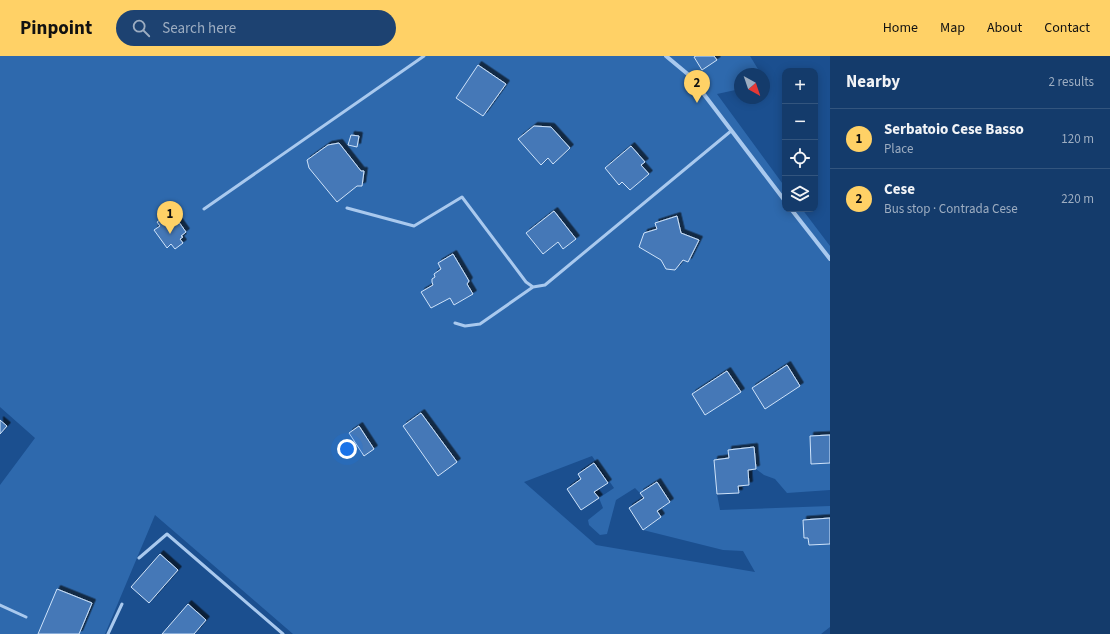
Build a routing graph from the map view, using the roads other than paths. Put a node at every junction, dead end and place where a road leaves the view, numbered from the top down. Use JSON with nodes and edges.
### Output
{"nodes":[{"id":1,"x":424,"y":56,"type":"edge"},
{"id":2,"x":666,"y":56,"type":"edge"},
{"id":3,"x":732,"y":131,"type":"junction"},
{"id":4,"x":782,"y":196,"type":"edge"},
{"id":5,"x":347,"y":208,"type":"dead end"},
{"id":6,"x":204,"y":209,"type":"dead end"},
{"id":7,"x":794,"y":212,"type":"edge"},
{"id":8,"x":830,"y":259,"type":"edge"},
{"id":9,"x":533,"y":287,"type":"junction"},
{"id":10,"x":455,"y":323,"type":"dead end"},
{"id":11,"x":139,"y":558,"type":"dead end"},
{"id":12,"x":122,"y":604,"type":"dead end"},
{"id":13,"x":0,"y":605,"type":"edge"},
{"id":14,"x":26,"y":617,"type":"dead end"},
{"id":15,"x":108,"y":634,"type":"edge"},
{"id":16,"x":283,"y":634,"type":"edge"}],
"edges":[{"from":1,"to":6,"type":"lane"},
{"from":2,"to":3,"type":"street"},
{"from":3,"to":4,"type":"street"},
{"from":3,"to":9,"type":"lane"},
{"from":5,"to":9,"type":"lane"},
{"from":7,"to":8,"type":"street"},
{"from":9,"to":10,"type":"lane"},
{"from":11,"to":16,"type":"lane"},
{"from":12,"to":15,"type":"lane"},
{"from":13,"to":14,"type":"lane"}]}
